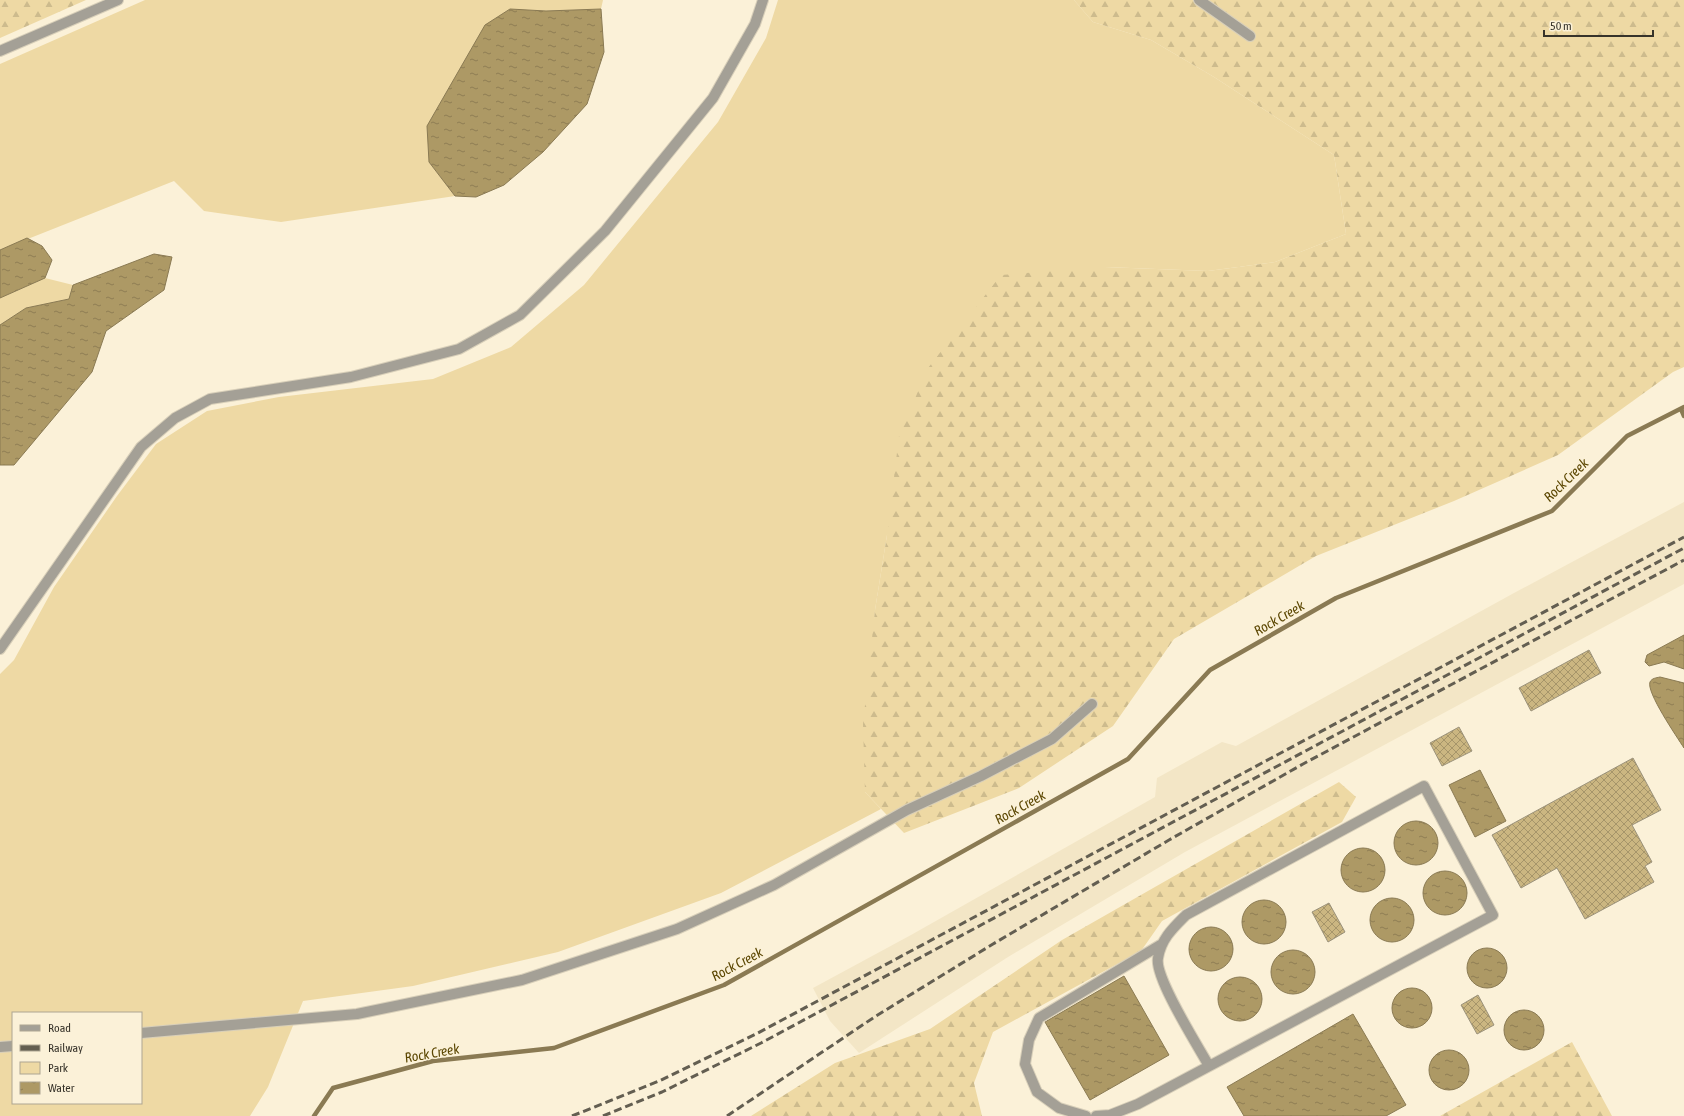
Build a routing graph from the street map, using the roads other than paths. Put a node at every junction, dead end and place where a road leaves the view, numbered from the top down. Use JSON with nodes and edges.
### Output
{"nodes":[{"id":1,"x":118,"y":0,"type":"edge"},
{"id":2,"x":763,"y":0,"type":"edge"},
{"id":3,"x":1199,"y":0,"type":"edge"},
{"id":4,"x":1250,"y":36,"type":"dead end"},
{"id":5,"x":0,"y":51,"type":"edge"},
{"id":6,"x":0,"y":649,"type":"edge"},
{"id":7,"x":1092,"y":704,"type":"dead end"},
{"id":8,"x":1162,"y":944,"type":"junction"},
{"id":9,"x":142,"y":1033,"type":"edge"},
{"id":10,"x":12,"y":1046,"type":"edge"},
{"id":11,"x":0,"y":1047,"type":"edge"},
{"id":12,"x":1209,"y":1066,"type":"junction"},
{"id":13,"x":1086,"y":1116,"type":"edge"},
{"id":14,"x":1096,"y":1116,"type":"edge"}],
"edges":[{"from":1,"to":5,"type":"lane"},
{"from":2,"to":6,"type":"lane"},
{"from":3,"to":4,"type":"lane"},
{"from":7,"to":9,"type":"lane"},
{"from":8,"to":12,"type":"lane"},
{"from":8,"to":12,"type":"lane"},
{"from":8,"to":13,"type":"lane"},
{"from":10,"to":11,"type":"lane"},
{"from":12,"to":14,"type":"lane"}]}
